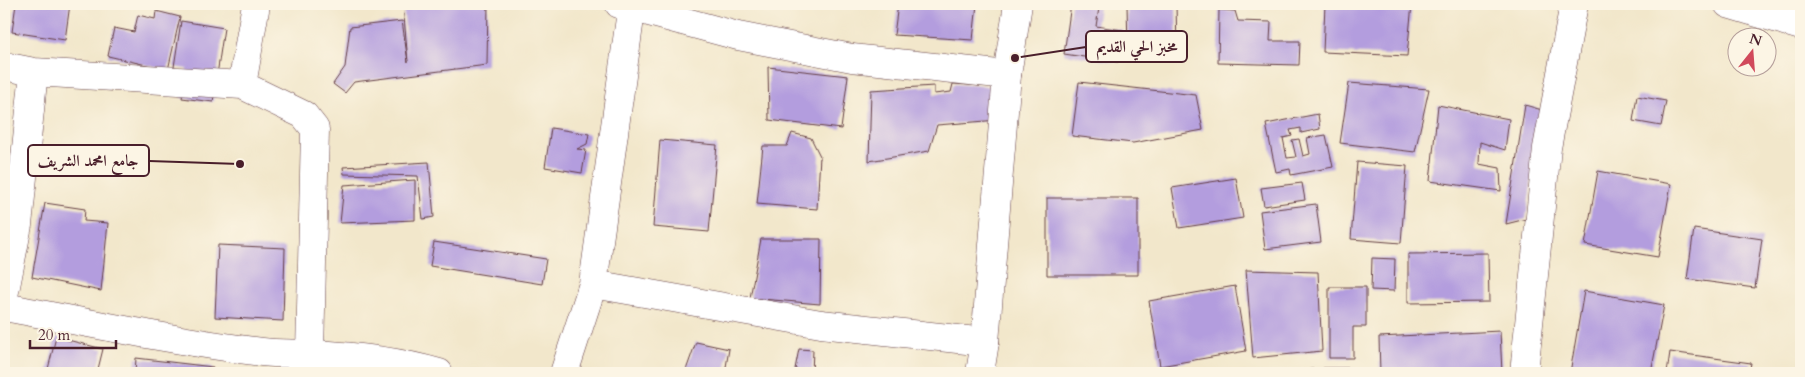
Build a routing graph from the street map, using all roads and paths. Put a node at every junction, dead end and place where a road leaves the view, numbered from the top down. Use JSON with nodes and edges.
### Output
{"nodes":[{"id":1,"x":256,"y":4,"type":"edge"},
{"id":2,"x":1018,"y":4,"type":"edge"},
{"id":3,"x":1574,"y":4,"type":"edge"},
{"id":4,"x":628,"y":5,"type":"edge"},
{"id":5,"x":1735,"y":5,"type":"edge"},
{"id":6,"x":1801,"y":26,"type":"edge"},
{"id":7,"x":4,"y":66,"type":"edge"},
{"id":8,"x":34,"y":72,"type":"junction"},
{"id":9,"x":1007,"y":75,"type":"junction"},
{"id":10,"x":242,"y":85,"type":"junction"},
{"id":11,"x":593,"y":284,"type":"junction"},
{"id":12,"x":4,"y":296,"type":"edge"},
{"id":13,"x":4,"y":307,"type":"edge"},
{"id":14,"x":985,"y":342,"type":"junction"},
{"id":15,"x":310,"y":354,"type":"junction"},
{"id":16,"x":271,"y":363,"type":"edge"},
{"id":17,"x":439,"y":373,"type":"edge"},
{"id":18,"x":564,"y":373,"type":"edge"},
{"id":19,"x":980,"y":373,"type":"edge"},
{"id":20,"x":1524,"y":373,"type":"edge"}],
"edges":[{"from":1,"to":10,"type":"street"},
{"from":2,"to":9,"type":"street"},
{"from":3,"to":20,"type":"street"},
{"from":4,"to":9,"type":"street"},
{"from":4,"to":11,"type":"street"},
{"from":5,"to":6,"type":"street"},
{"from":7,"to":8,"type":"street"},
{"from":8,"to":10,"type":"street"},
{"from":8,"to":12,"type":"street"},
{"from":9,"to":14,"type":"street"},
{"from":10,"to":15,"type":"street"},
{"from":11,"to":14,"type":"street"},
{"from":11,"to":18,"type":"street"},
{"from":13,"to":16,"type":"street"},
{"from":14,"to":19,"type":"street"},
{"from":15,"to":16,"type":"street"},
{"from":15,"to":17,"type":"street"}]}
